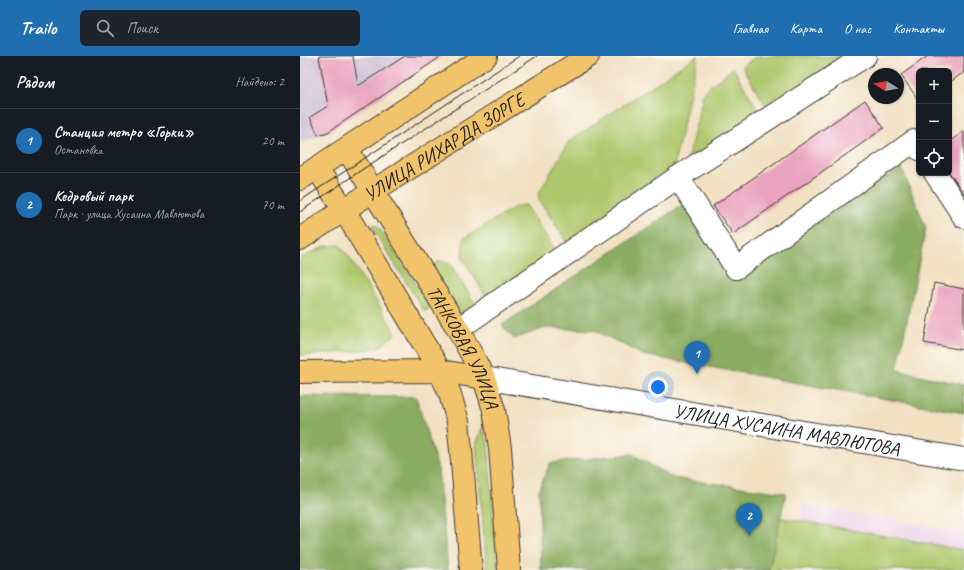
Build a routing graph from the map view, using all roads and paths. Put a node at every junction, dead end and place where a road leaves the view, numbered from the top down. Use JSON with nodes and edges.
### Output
{"nodes":[{"id":1,"x":486,"y":56,"type":"edge"},
{"id":2,"x":588,"y":56,"type":"edge"},
{"id":3,"x":865,"y":56,"type":"edge"},
{"id":4,"x":916,"y":144,"type":"edge"},
{"id":5,"x":347,"y":149,"type":"junction"},
{"id":6,"x":309,"y":174,"type":"edge"},
{"id":7,"x":937,"y":176,"type":"edge"},
{"id":8,"x":678,"y":178,"type":"junction"},
{"id":9,"x":373,"y":191,"type":"junction"},
{"id":10,"x":344,"y":210,"type":"junction"},
{"id":11,"x":964,"y":217,"type":"edge"},
{"id":12,"x":300,"y":239,"type":"edge"},
{"id":13,"x":458,"y":329,"type":"junction"},
{"id":14,"x":440,"y":371,"type":"junction"},
{"id":15,"x":300,"y":372,"type":"edge"},
{"id":16,"x":484,"y":378,"type":"junction"},
{"id":17,"x":964,"y":459,"type":"edge"},
{"id":18,"x":471,"y":570,"type":"edge"},
{"id":19,"x":509,"y":570,"type":"edge"}],
"edges":[{"from":1,"to":5,"type":"main road"},
{"from":2,"to":9,"type":"main road","name":"УЛИЦА РИХАРДА ЗОРГЕ"},
{"from":3,"to":8,"type":"street"},
{"from":4,"to":8,"type":"street"},
{"from":5,"to":6,"type":"main road"},
{"from":5,"to":9,"type":"main road","name":"ТАНКОВАЯ УЛИЦА"},
{"from":6,"to":10,"type":"main road","name":"ТАНКОВАЯ УЛИЦА"},
{"from":7,"to":11,"type":"street"},
{"from":8,"to":13,"type":"street"},
{"from":9,"to":10,"type":"main road","name":"УЛИЦА РИХАРДА ЗОРГЕ"},
{"from":9,"to":13,"type":"main road","name":"ТАНКОВАЯ УЛИЦА"},
{"from":10,"to":12,"type":"main road","name":"УЛИЦА РИХАРДА ЗОРГЕ"},
{"from":10,"to":14,"type":"main road","name":"ТАНКОВАЯ УЛИЦА"},
{"from":13,"to":16,"type":"main road","name":"ТАНКОВАЯ УЛИЦА"},
{"from":14,"to":15,"type":"main road","name":"УЛИЦА ХУСАИНА МАВЛЮТОВА"},
{"from":14,"to":16,"type":"main road","name":"УЛИЦА ХУСАИНА МАВЛЮТОВА"},
{"from":14,"to":18,"type":"main road","name":"ТАНКОВАЯ УЛИЦА"},
{"from":16,"to":17,"type":"street","name":"УЛИЦА ХУСАИНА МАВЛЮТОВА"},
{"from":16,"to":19,"type":"main road","name":"ТАНКОВАЯ УЛИЦА"}]}
